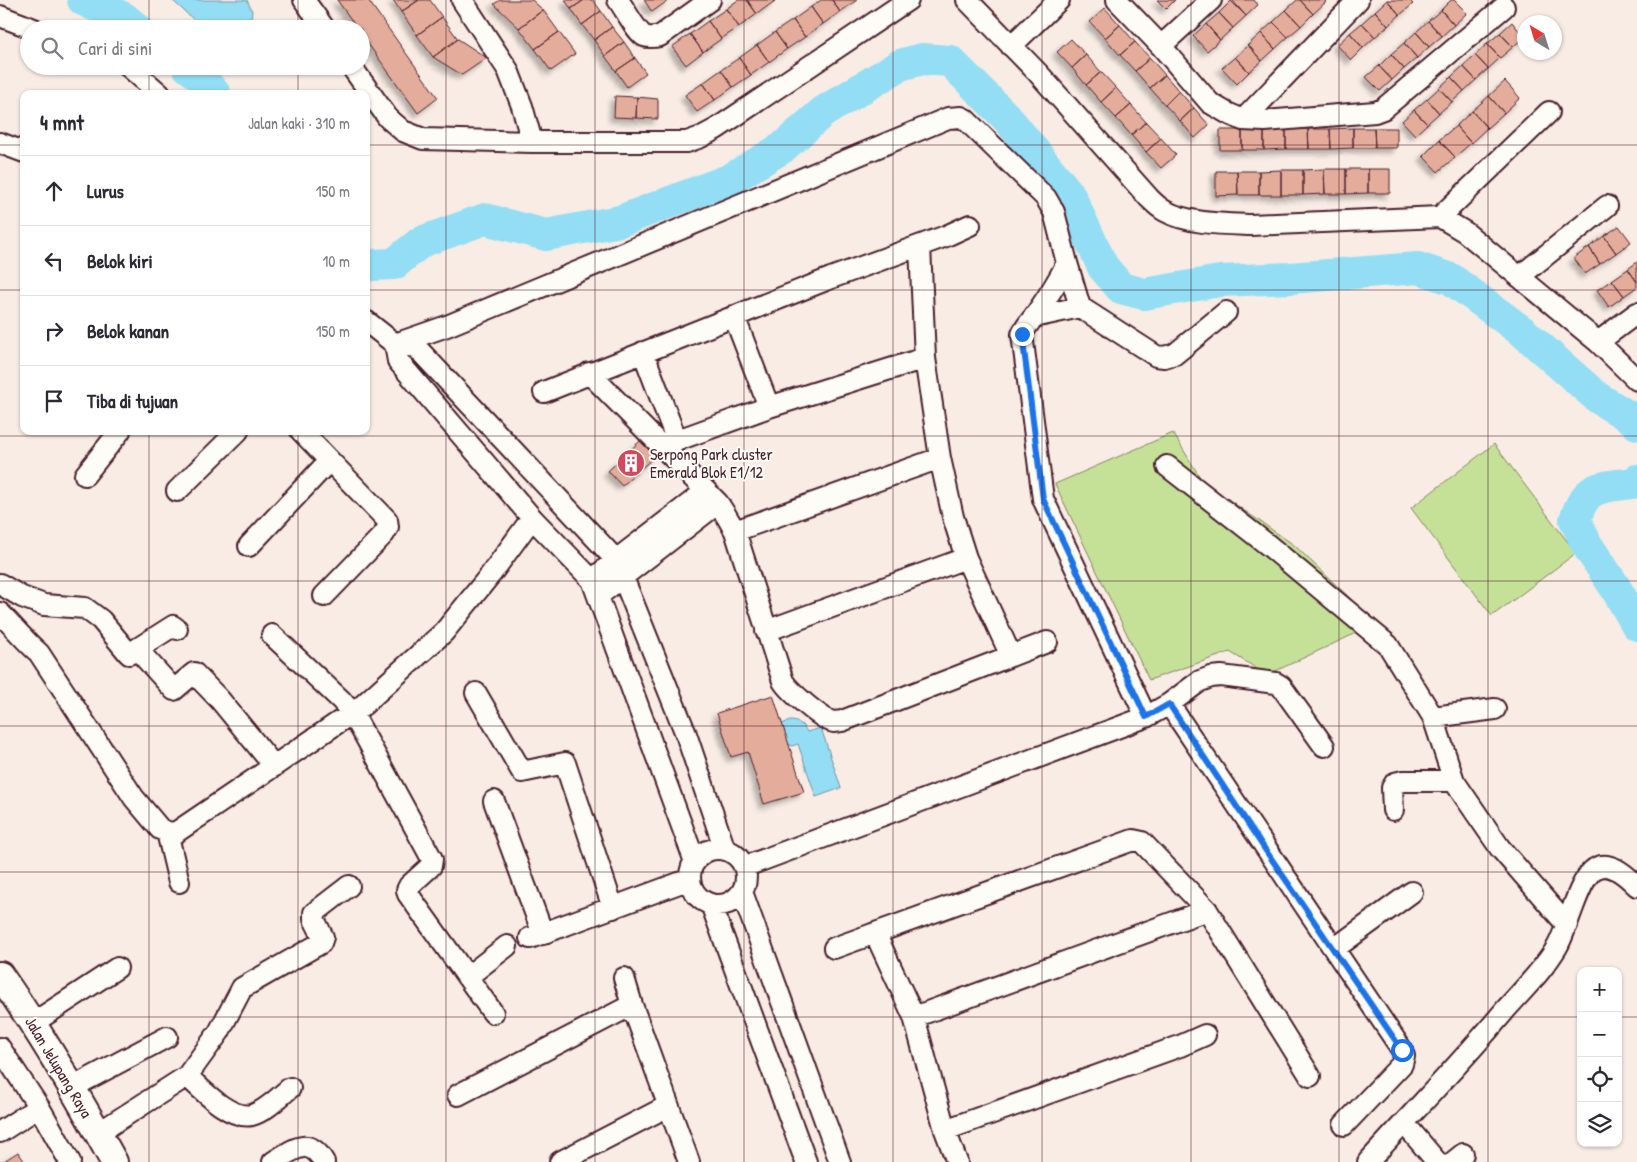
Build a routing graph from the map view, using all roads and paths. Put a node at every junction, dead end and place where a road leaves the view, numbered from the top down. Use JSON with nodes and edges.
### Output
{"nodes":[{"id":1,"x":304,"y":0,"type":"edge"},
{"id":2,"x":462,"y":0,"type":"edge"},
{"id":3,"x":618,"y":0,"type":"edge"},
{"id":4,"x":710,"y":0,"type":"edge"},
{"id":5,"x":908,"y":0,"type":"edge"},
{"id":6,"x":967,"y":0,"type":"edge"},
{"id":7,"x":1059,"y":0,"type":"edge"},
{"id":8,"x":1117,"y":0,"type":"edge"},
{"id":9,"x":1211,"y":0,"type":"edge"},
{"id":10,"x":1358,"y":0,"type":"edge"},
{"id":11,"x":1504,"y":6,"type":"dead end"},
{"id":12,"x":0,"y":16,"type":"edge"},
{"id":13,"x":318,"y":20,"type":"edge"},
{"id":14,"x":20,"y":24,"type":"edge"},
{"id":15,"x":1011,"y":46,"type":"junction"},
{"id":16,"x":1161,"y":46,"type":"junction"},
{"id":17,"x":138,"y":75,"type":"edge"},
{"id":18,"x":357,"y":75,"type":"edge"},
{"id":19,"x":155,"y":90,"type":"edge"},
{"id":20,"x":368,"y":90,"type":"edge"},
{"id":21,"x":370,"y":93,"type":"edge"},
{"id":22,"x":1549,"y":112,"type":"dead end"},
{"id":23,"x":1242,"y":120,"type":"junction"},
{"id":24,"x":532,"y":142,"type":"junction"},
{"id":25,"x":0,"y":143,"type":"edge"},
{"id":26,"x":20,"y":150,"type":"edge"},
{"id":27,"x":1607,"y":206,"type":"dead end"},
{"id":28,"x":1440,"y":217,"type":"junction"},
{"id":29,"x":970,"y":225,"type":"dead end"},
{"id":30,"x":920,"y":246,"type":"junction"},
{"id":31,"x":1067,"y":263,"type":"junction"},
{"id":32,"x":1519,"y":277,"type":"junction"},
{"id":33,"x":1080,"y":307,"type":"junction"},
{"id":34,"x":1226,"y":312,"type":"dead end"},
{"id":35,"x":1637,"y":313,"type":"edge"},
{"id":36,"x":734,"y":316,"type":"junction"},
{"id":37,"x":1034,"y":317,"type":"junction"},
{"id":38,"x":370,"y":324,"type":"edge"},
{"id":39,"x":1598,"y":342,"type":"junction"},
{"id":40,"x":395,"y":344,"type":"junction"},
{"id":41,"x":643,"y":352,"type":"junction"},
{"id":42,"x":925,"y":358,"type":"junction"},
{"id":43,"x":589,"y":373,"type":"junction"},
{"id":44,"x":1637,"y":380,"type":"edge"},
{"id":45,"x":544,"y":392,"type":"dead end"},
{"id":46,"x":769,"y":407,"type":"junction"},
{"id":47,"x":117,"y":435,"type":"edge"},
{"id":48,"x":234,"y":435,"type":"edge"},
{"id":49,"x":305,"y":435,"type":"edge"},
{"id":50,"x":669,"y":444,"type":"junction"},
{"id":51,"x":940,"y":458,"type":"junction"},
{"id":52,"x":329,"y":461,"type":"junction"},
{"id":53,"x":1168,"y":466,"type":"dead end"},
{"id":54,"x":85,"y":474,"type":"dead end"},
{"id":55,"x":177,"y":491,"type":"dead end"},
{"id":56,"x":712,"y":497,"type":"junction"},
{"id":57,"x":532,"y":518,"type":"junction"},
{"id":58,"x":735,"y":531,"type":"junction"},
{"id":59,"x":249,"y":546,"type":"dead end"},
{"id":60,"x":966,"y":558,"type":"junction"},
{"id":61,"x":619,"y":568,"type":"junction"},
{"id":62,"x":0,"y":584,"type":"edge"},
{"id":63,"x":595,"y":588,"type":"junction"},
{"id":64,"x":324,"y":596,"type":"dead end"},
{"id":65,"x":0,"y":613,"type":"edge"},
{"id":66,"x":177,"y":629,"type":"dead end"},
{"id":67,"x":766,"y":631,"type":"junction"},
{"id":68,"x":272,"y":635,"type":"dead end"},
{"id":69,"x":1047,"y":642,"type":"dead end"},
{"id":70,"x":137,"y":649,"type":"junction"},
{"id":71,"x":1011,"y":656,"type":"junction"},
{"id":72,"x":476,"y":693,"type":"dead end"},
{"id":73,"x":1169,"y":704,"type":"junction"},
{"id":74,"x":1495,"y":708,"type":"dead end"},
{"id":75,"x":353,"y":714,"type":"junction"},
{"id":76,"x":1146,"y":717,"type":"junction"},
{"id":77,"x":1433,"y":717,"type":"junction"},
{"id":78,"x":1324,"y":746,"type":"dead end"},
{"id":79,"x":273,"y":768,"type":"junction"},
{"id":80,"x":1454,"y":780,"type":"junction"},
{"id":81,"x":494,"y":801,"type":"dead end"},
{"id":82,"x":1393,"y":810,"type":"dead end"},
{"id":83,"x":166,"y":832,"type":"junction"},
{"id":84,"x":725,"y":850,"type":"junction"},
{"id":85,"x":744,"y":867,"type":"junction"},
{"id":86,"x":692,"y":871,"type":"junction"},
{"id":87,"x":179,"y":882,"type":"dead end"},
{"id":88,"x":349,"y":886,"type":"dead end"},
{"id":89,"x":1637,"y":886,"type":"edge"},
{"id":90,"x":742,"y":892,"type":"junction"},
{"id":91,"x":1412,"y":892,"type":"dead end"},
{"id":92,"x":711,"y":904,"type":"junction"},
{"id":93,"x":613,"y":908,"type":"junction"},
{"id":94,"x":1207,"y":910,"type":"junction"},
{"id":95,"x":1567,"y":925,"type":"junction"},
{"id":96,"x":875,"y":933,"type":"junction"},
{"id":97,"x":507,"y":946,"type":"dead end"},
{"id":98,"x":834,"y":948,"type":"dead end"},
{"id":99,"x":1334,"y":949,"type":"junction"},
{"id":100,"x":117,"y":968,"type":"dead end"},
{"id":101,"x":0,"y":975,"type":"edge"},
{"id":102,"x":467,"y":977,"type":"junction"},
{"id":103,"x":624,"y":978,"type":"dead end"},
{"id":104,"x":632,"y":1005,"type":"junction"},
{"id":105,"x":492,"y":1013,"type":"dead end"},
{"id":106,"x":914,"y":1017,"type":"junction"},
{"id":107,"x":33,"y":1022,"type":"junction"},
{"id":108,"x":1205,"y":1035,"type":"dead end"},
{"id":109,"x":167,"y":1037,"type":"dead end"},
{"id":110,"x":0,"y":1048,"type":"edge"},
{"id":111,"x":188,"y":1076,"type":"junction"},
{"id":112,"x":1310,"y":1076,"type":"dead end"},
{"id":113,"x":73,"y":1087,"type":"junction"},
{"id":114,"x":290,"y":1088,"type":"dead end"},
{"id":115,"x":458,"y":1095,"type":"dead end"},
{"id":116,"x":668,"y":1106,"type":"junction"},
{"id":117,"x":39,"y":1107,"type":"junction"},
{"id":118,"x":1404,"y":1123,"type":"junction"},
{"id":119,"x":1344,"y":1125,"type":"dead end"},
{"id":120,"x":945,"y":1130,"type":"junction"},
{"id":121,"x":0,"y":1132,"type":"edge"},
{"id":122,"x":98,"y":1133,"type":"junction"},
{"id":123,"x":70,"y":1162,"type":"edge"},
{"id":124,"x":114,"y":1162,"type":"edge"},
{"id":125,"x":273,"y":1162,"type":"edge"},
{"id":126,"x":324,"y":1162,"type":"edge"},
{"id":127,"x":560,"y":1162,"type":"edge"},
{"id":128,"x":689,"y":1162,"type":"edge"},
{"id":129,"x":806,"y":1162,"type":"edge"},
{"id":130,"x":840,"y":1162,"type":"edge"},
{"id":131,"x":957,"y":1162,"type":"edge"},
{"id":132,"x":1368,"y":1162,"type":"edge"},
{"id":133,"x":1437,"y":1162,"type":"edge"}],
"edges":[{"from":1,"to":13,"type":"street"},
{"from":2,"to":24,"type":"street"},
{"from":3,"to":4,"type":"street"},
{"from":5,"to":24,"type":"street"},
{"from":6,"to":15,"type":"street"},
{"from":7,"to":15,"type":"street"},
{"from":8,"to":16,"type":"street"},
{"from":9,"to":16,"type":"street"},
{"from":10,"to":23,"type":"street"},
{"from":11,"to":23,"type":"street"},
{"from":12,"to":14,"type":"street"},
{"from":15,"to":28,"type":"street"},
{"from":16,"to":23,"type":"street"},
{"from":17,"to":19,"type":"street"},
{"from":18,"to":20,"type":"street"},
{"from":21,"to":24,"type":"street"},
{"from":22,"to":28,"type":"street"},
{"from":25,"to":26,"type":"street"},
{"from":27,"to":32,"type":"street"},
{"from":28,"to":32,"type":"street"},
{"from":29,"to":30,"type":"street"},
{"from":30,"to":36,"type":"street"},
{"from":30,"to":42,"type":"street"},
{"from":31,"to":33,"type":"street"},
{"from":31,"to":37,"type":"street"},
{"from":31,"to":40,"type":"street"},
{"from":32,"to":39,"type":"street"},
{"from":33,"to":34,"type":"street"},
{"from":33,"to":37,"type":"street"},
{"from":35,"to":39,"type":"street"},
{"from":36,"to":41,"type":"street"},
{"from":36,"to":46,"type":"street"},
{"from":37,"to":76,"type":"street"},
{"from":38,"to":40,"type":"street"},
{"from":39,"to":44,"type":"street"},
{"from":40,"to":57,"type":"street"},
{"from":40,"to":61,"type":"street"},
{"from":41,"to":43,"type":"street"},
{"from":41,"to":50,"type":"street"},
{"from":42,"to":46,"type":"street"},
{"from":42,"to":51,"type":"street"},
{"from":43,"to":45,"type":"street"},
{"from":43,"to":50,"type":"street"},
{"from":46,"to":50,"type":"street"},
{"from":47,"to":54,"type":"street"},
{"from":48,"to":55,"type":"street"},
{"from":49,"to":52,"type":"street"},
{"from":50,"to":56,"type":"street"},
{"from":51,"to":58,"type":"street"},
{"from":51,"to":60,"type":"street"},
{"from":52,"to":59,"type":"street"},
{"from":52,"to":64,"type":"street"},
{"from":53,"to":77,"type":"street"},
{"from":56,"to":58,"type":"street"},
{"from":56,"to":61,"type":"street"},
{"from":57,"to":63,"type":"street"},
{"from":57,"to":75,"type":"street"},
{"from":58,"to":67,"type":"street"},
{"from":60,"to":67,"type":"street"},
{"from":60,"to":71,"type":"street"},
{"from":61,"to":63,"type":"street"},
{"from":61,"to":84,"type":"street"},
{"from":62,"to":70,"type":"street"},
{"from":63,"to":86,"type":"street"},
{"from":65,"to":83,"type":"street"},
{"from":66,"to":70,"type":"street"},
{"from":67,"to":71,"type":"street"},
{"from":68,"to":75,"type":"street"},
{"from":69,"to":71,"type":"street"},
{"from":70,"to":79,"type":"street"},
{"from":72,"to":93,"type":"street"},
{"from":73,"to":76,"type":"street"},
{"from":73,"to":78,"type":"street"},
{"from":73,"to":99,"type":"street"},
{"from":74,"to":77,"type":"street"},
{"from":75,"to":79,"type":"street"},
{"from":75,"to":102,"type":"street"},
{"from":76,"to":85,"type":"street"},
{"from":77,"to":80,"type":"street"},
{"from":79,"to":83,"type":"street"},
{"from":80,"to":82,"type":"street"},
{"from":80,"to":95,"type":"street"},
{"from":81,"to":93,"type":"street"},
{"from":83,"to":87,"type":"street"},
{"from":84,"to":85,"type":"street"},
{"from":84,"to":86,"type":"street"},
{"from":85,"to":90,"type":"street"},
{"from":86,"to":92,"type":"street"},
{"from":86,"to":93,"type":"street"},
{"from":88,"to":111,"type":"street"},
{"from":89,"to":95,"type":"street"},
{"from":90,"to":92,"type":"street"},
{"from":90,"to":130,"type":"street"},
{"from":91,"to":99,"type":"street"},
{"from":92,"to":129,"type":"street"},
{"from":94,"to":96,"type":"street"},
{"from":94,"to":106,"type":"street"},
{"from":94,"to":112,"type":"street"},
{"from":95,"to":118,"type":"street"},
{"from":96,"to":98,"type":"street"},
{"from":96,"to":106,"type":"street"},
{"from":97,"to":102,"type":"street"},
{"from":99,"to":119,"type":"street"},
{"from":100,"to":107,"type":"street"},
{"from":101,"to":107,"type":"street","name":"Jalan Jelupang Raya"},
{"from":102,"to":105,"type":"street"},
{"from":103,"to":104,"type":"street"},
{"from":104,"to":115,"type":"street"},
{"from":104,"to":116,"type":"street"},
{"from":106,"to":120,"type":"street"},
{"from":107,"to":113,"type":"street","name":"Jalan Jelupang Raya"},
{"from":108,"to":120,"type":"street"},
{"from":109,"to":113,"type":"street"},
{"from":110,"to":117,"type":"street"},
{"from":111,"to":114,"type":"street"},
{"from":111,"to":122,"type":"street"},
{"from":113,"to":122,"type":"street","name":"Jalan Jelupang Raya"},
{"from":116,"to":127,"type":"street"},
{"from":116,"to":128,"type":"street"},
{"from":117,"to":121,"type":"street"},
{"from":117,"to":123,"type":"street"},
{"from":118,"to":132,"type":"street"},
{"from":118,"to":133,"type":"street"},
{"from":120,"to":131,"type":"street"},
{"from":122,"to":124,"type":"street","name":"Jalan Jelupang Raya"},
{"from":125,"to":126,"type":"street"}]}
